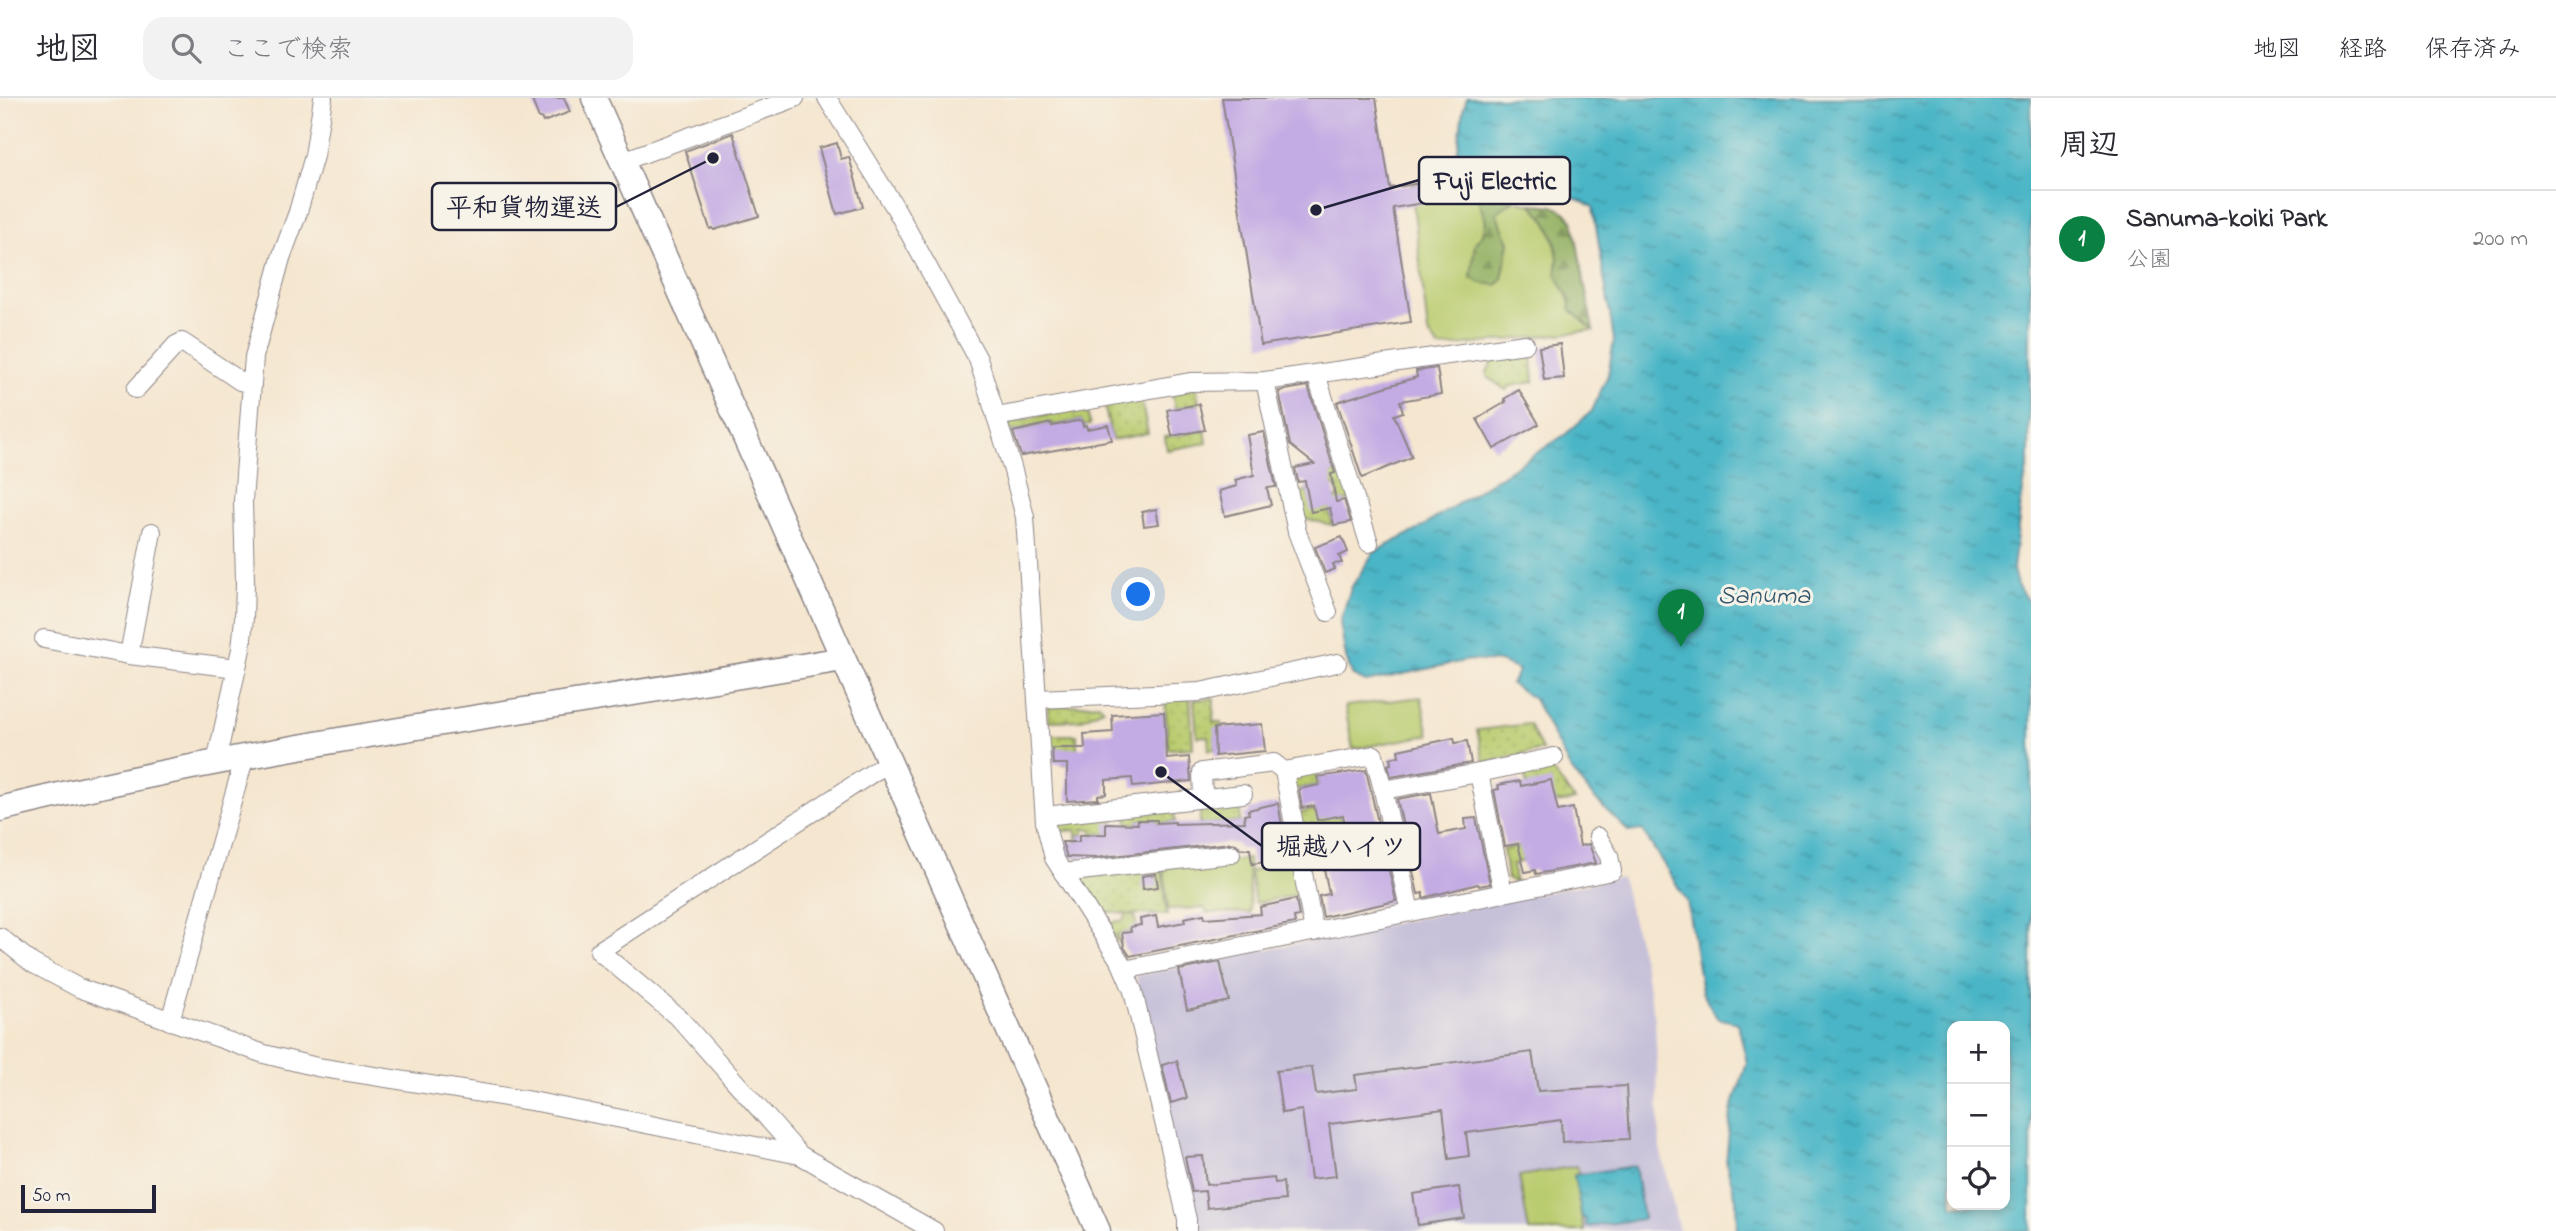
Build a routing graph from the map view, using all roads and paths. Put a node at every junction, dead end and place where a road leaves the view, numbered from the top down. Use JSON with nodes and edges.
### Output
{"nodes":[{"id":1,"x":323,"y":98,"type":"edge"},
{"id":2,"x":594,"y":98,"type":"edge"},
{"id":3,"x":795,"y":98,"type":"edge"},
{"id":4,"x":827,"y":98,"type":"edge"},
{"id":5,"x":623,"y":161,"type":"junction"},
{"id":6,"x":1525,"y":344,"type":"dead end"},
{"id":7,"x":1317,"y":374,"type":"junction"},
{"id":8,"x":1265,"y":381,"type":"junction"},
{"id":9,"x":252,"y":384,"type":"junction"},
{"id":10,"x":136,"y":389,"type":"dead end"},
{"id":11,"x":996,"y":418,"type":"junction"},
{"id":12,"x":152,"y":532,"type":"dead end"},
{"id":13,"x":1369,"y":542,"type":"dead end"},
{"id":14,"x":1328,"y":612,"type":"dead end"},
{"id":15,"x":44,"y":639,"type":"dead end"},
{"id":16,"x":129,"y":655,"type":"junction"},
{"id":17,"x":843,"y":659,"type":"junction"},
{"id":18,"x":1337,"y":663,"type":"dead end"},
{"id":19,"x":237,"y":668,"type":"junction"},
{"id":20,"x":1038,"y":699,"type":"junction"},
{"id":21,"x":245,"y":756,"type":"junction"},
{"id":22,"x":1554,"y":757,"type":"dead end"},
{"id":23,"x":216,"y":762,"type":"junction"},
{"id":24,"x":889,"y":762,"type":"junction"},
{"id":25,"x":1284,"y":771,"type":"junction"},
{"id":26,"x":1479,"y":773,"type":"junction"},
{"id":27,"x":1383,"y":790,"type":"junction"},
{"id":28,"x":1243,"y":794,"type":"dead end"},
{"id":29,"x":1203,"y":798,"type":"junction"},
{"id":30,"x":0,"y":809,"type":"edge"},
{"id":31,"x":1045,"y":816,"type":"junction"},
{"id":32,"x":1598,"y":837,"type":"dead end"},
{"id":33,"x":1231,"y":854,"type":"dead end"},
{"id":34,"x":1063,"y":873,"type":"junction"},
{"id":35,"x":1503,"y":893,"type":"junction"},
{"id":36,"x":1410,"y":912,"type":"junction"},
{"id":37,"x":1314,"y":932,"type":"junction"},
{"id":38,"x":0,"y":937,"type":"edge"},
{"id":39,"x":1124,"y":970,"type":"junction"},
{"id":40,"x":170,"y":1021,"type":"junction"},
{"id":41,"x":800,"y":1155,"type":"junction"},
{"id":42,"x":934,"y":1231,"type":"edge"},
{"id":43,"x":1098,"y":1231,"type":"edge"},
{"id":44,"x":1187,"y":1231,"type":"edge"}],
"edges":[{"from":1,"to":9,"type":"street"},
{"from":2,"to":5,"type":"street"},
{"from":3,"to":5,"type":"street"},
{"from":4,"to":11,"type":"street"},
{"from":5,"to":17,"type":"street"},
{"from":6,"to":7,"type":"street"},
{"from":7,"to":8,"type":"street"},
{"from":7,"to":13,"type":"street"},
{"from":8,"to":11,"type":"street"},
{"from":8,"to":14,"type":"street"},
{"from":9,"to":10,"type":"street"},
{"from":9,"to":19,"type":"street"},
{"from":11,"to":20,"type":"street"},
{"from":12,"to":16,"type":"street"},
{"from":15,"to":16,"type":"street"},
{"from":16,"to":19,"type":"street"},
{"from":17,"to":21,"type":"street"},
{"from":17,"to":24,"type":"street"},
{"from":18,"to":20,"type":"street"},
{"from":19,"to":23,"type":"street"},
{"from":20,"to":31,"type":"street"},
{"from":21,"to":23,"type":"street"},
{"from":21,"to":40,"type":"street"},
{"from":22,"to":26,"type":"street"},
{"from":23,"to":30,"type":"street"},
{"from":24,"to":41,"type":"street"},
{"from":24,"to":43,"type":"street"},
{"from":25,"to":27,"type":"street"},
{"from":25,"to":29,"type":"street"},
{"from":25,"to":37,"type":"street"},
{"from":26,"to":27,"type":"street"},
{"from":26,"to":35,"type":"street"},
{"from":27,"to":36,"type":"street"},
{"from":28,"to":29,"type":"street"},
{"from":29,"to":31,"type":"street"},
{"from":31,"to":34,"type":"street"},
{"from":32,"to":35,"type":"street"},
{"from":33,"to":34,"type":"street"},
{"from":34,"to":39,"type":"street"},
{"from":35,"to":36,"type":"street"},
{"from":36,"to":37,"type":"street"},
{"from":37,"to":39,"type":"street"},
{"from":38,"to":40,"type":"street"},
{"from":39,"to":44,"type":"street"},
{"from":40,"to":41,"type":"street"},
{"from":41,"to":42,"type":"street"}]}
